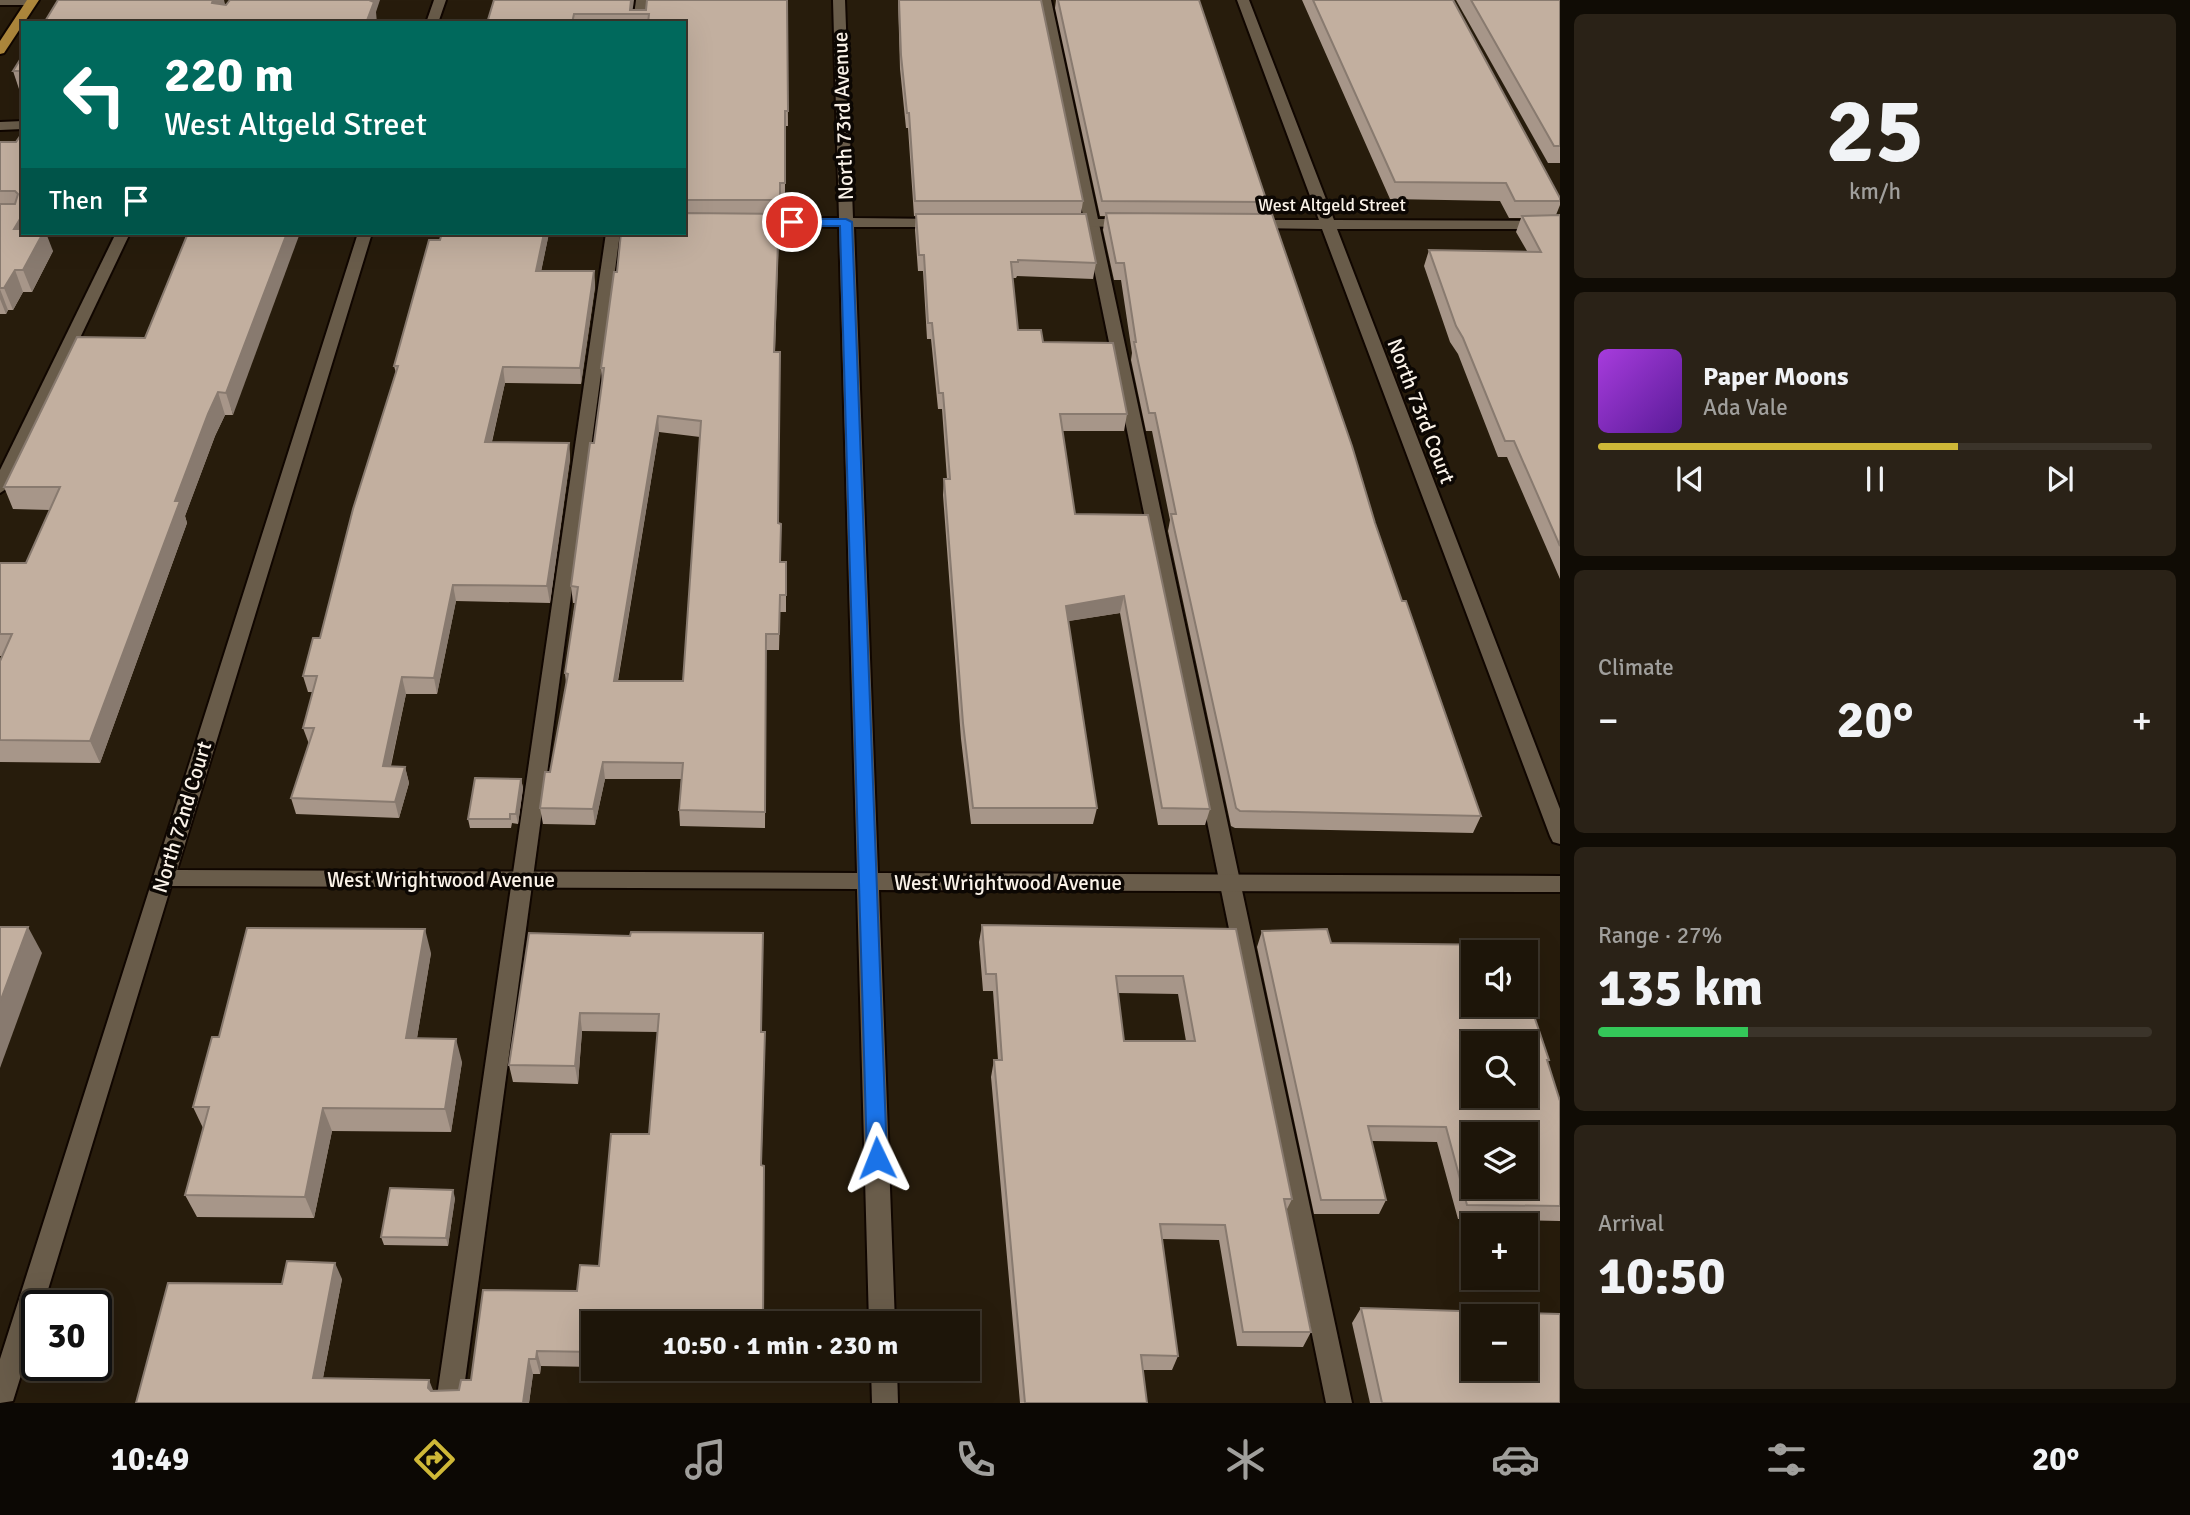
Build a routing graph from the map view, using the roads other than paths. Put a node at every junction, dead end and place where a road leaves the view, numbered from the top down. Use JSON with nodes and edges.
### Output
{"nodes":[{"id":1,"x":440,"y":0,"type":"edge"},
{"id":2,"x":642,"y":0,"type":"edge"},
{"id":3,"x":839,"y":0,"type":"edge"},
{"id":4,"x":1045,"y":0,"type":"edge"},
{"id":5,"x":1243,"y":0,"type":"edge"},
{"id":6,"x":0,"y":1,"type":"edge"},
{"id":7,"x":32,"y":1,"type":"edge"},
{"id":8,"x":433,"y":21,"type":"edge"},
{"id":9,"x":639,"y":21,"type":"edge"},
{"id":10,"x":0,"y":50,"type":"edge"},
{"id":11,"x":0,"y":126,"type":"edge"},
{"id":12,"x":19,"y":126,"type":"edge"},
{"id":13,"x":738,"y":222,"type":"edge"},
{"id":14,"x":846,"y":222,"type":"junction"},
{"id":15,"x":956,"y":223,"type":"edge"},
{"id":16,"x":1051,"y":223,"type":"edge"},
{"id":17,"x":1092,"y":223,"type":"junction"},
{"id":18,"x":1148,"y":223,"type":"edge"},
{"id":19,"x":1231,"y":224,"type":"edge"},
{"id":20,"x":1328,"y":224,"type":"junction"},
{"id":21,"x":1560,"y":225,"type":"edge"},
{"id":22,"x":122,"y":235,"type":"edge"},
{"id":23,"x":364,"y":235,"type":"edge"},
{"id":24,"x":613,"y":235,"type":"edge"},
{"id":25,"x":0,"y":487,"type":"edge"},
{"id":26,"x":1560,"y":836,"type":"edge"},
{"id":27,"x":163,"y":878,"type":"junction"},
{"id":28,"x":522,"y":881,"type":"junction"},
{"id":29,"x":868,"y":883,"type":"junction"},
{"id":30,"x":1232,"y":883,"type":"junction"},
{"id":31,"x":1560,"y":884,"type":"edge"},
{"id":32,"x":882,"y":1311,"type":"edge"},
{"id":33,"x":884,"y":1381,"type":"edge"},
{"id":34,"x":0,"y":1401,"type":"edge"},
{"id":35,"x":449,"y":1403,"type":"edge"},
{"id":36,"x":885,"y":1403,"type":"edge"},
{"id":37,"x":1339,"y":1403,"type":"edge"}],
"edges":[{"from":1,"to":8,"type":"street"},
{"from":2,"to":9,"type":"street"},
{"from":3,"to":14,"type":"street","name":"North 73rd Avenue"},
{"from":4,"to":17,"type":"street"},
{"from":5,"to":20,"type":"street","name":"North 73rd Court"},
{"from":6,"to":7,"type":"street"},
{"from":7,"to":10,"type":"main road"},
{"from":11,"to":12,"type":"street"},
{"from":13,"to":14,"type":"street"},
{"from":14,"to":15,"type":"street"},
{"from":14,"to":29,"type":"street","name":"North 73rd Avenue"},
{"from":16,"to":17,"type":"street"},
{"from":17,"to":18,"type":"street"},
{"from":17,"to":30,"type":"street"},
{"from":19,"to":20,"type":"street","name":"West Altgeld Street"},
{"from":20,"to":21,"type":"street","name":"West Altgeld Street"},
{"from":20,"to":26,"type":"street","name":"North 73rd Court"},
{"from":22,"to":25,"type":"street"},
{"from":23,"to":27,"type":"street","name":"North 72nd Court"},
{"from":24,"to":28,"type":"street"},
{"from":27,"to":28,"type":"street","name":"West Wrightwood Avenue"},
{"from":27,"to":34,"type":"street","name":"North 72nd Court"},
{"from":28,"to":29,"type":"street","name":"West Wrightwood Avenue"},
{"from":28,"to":35,"type":"street"},
{"from":29,"to":30,"type":"street","name":"West Wrightwood Avenue"},
{"from":29,"to":32,"type":"street","name":"North 73rd Avenue"},
{"from":30,"to":31,"type":"street","name":"West Wrightwood Avenue"},
{"from":30,"to":37,"type":"street"},
{"from":33,"to":36,"type":"street"}]}
